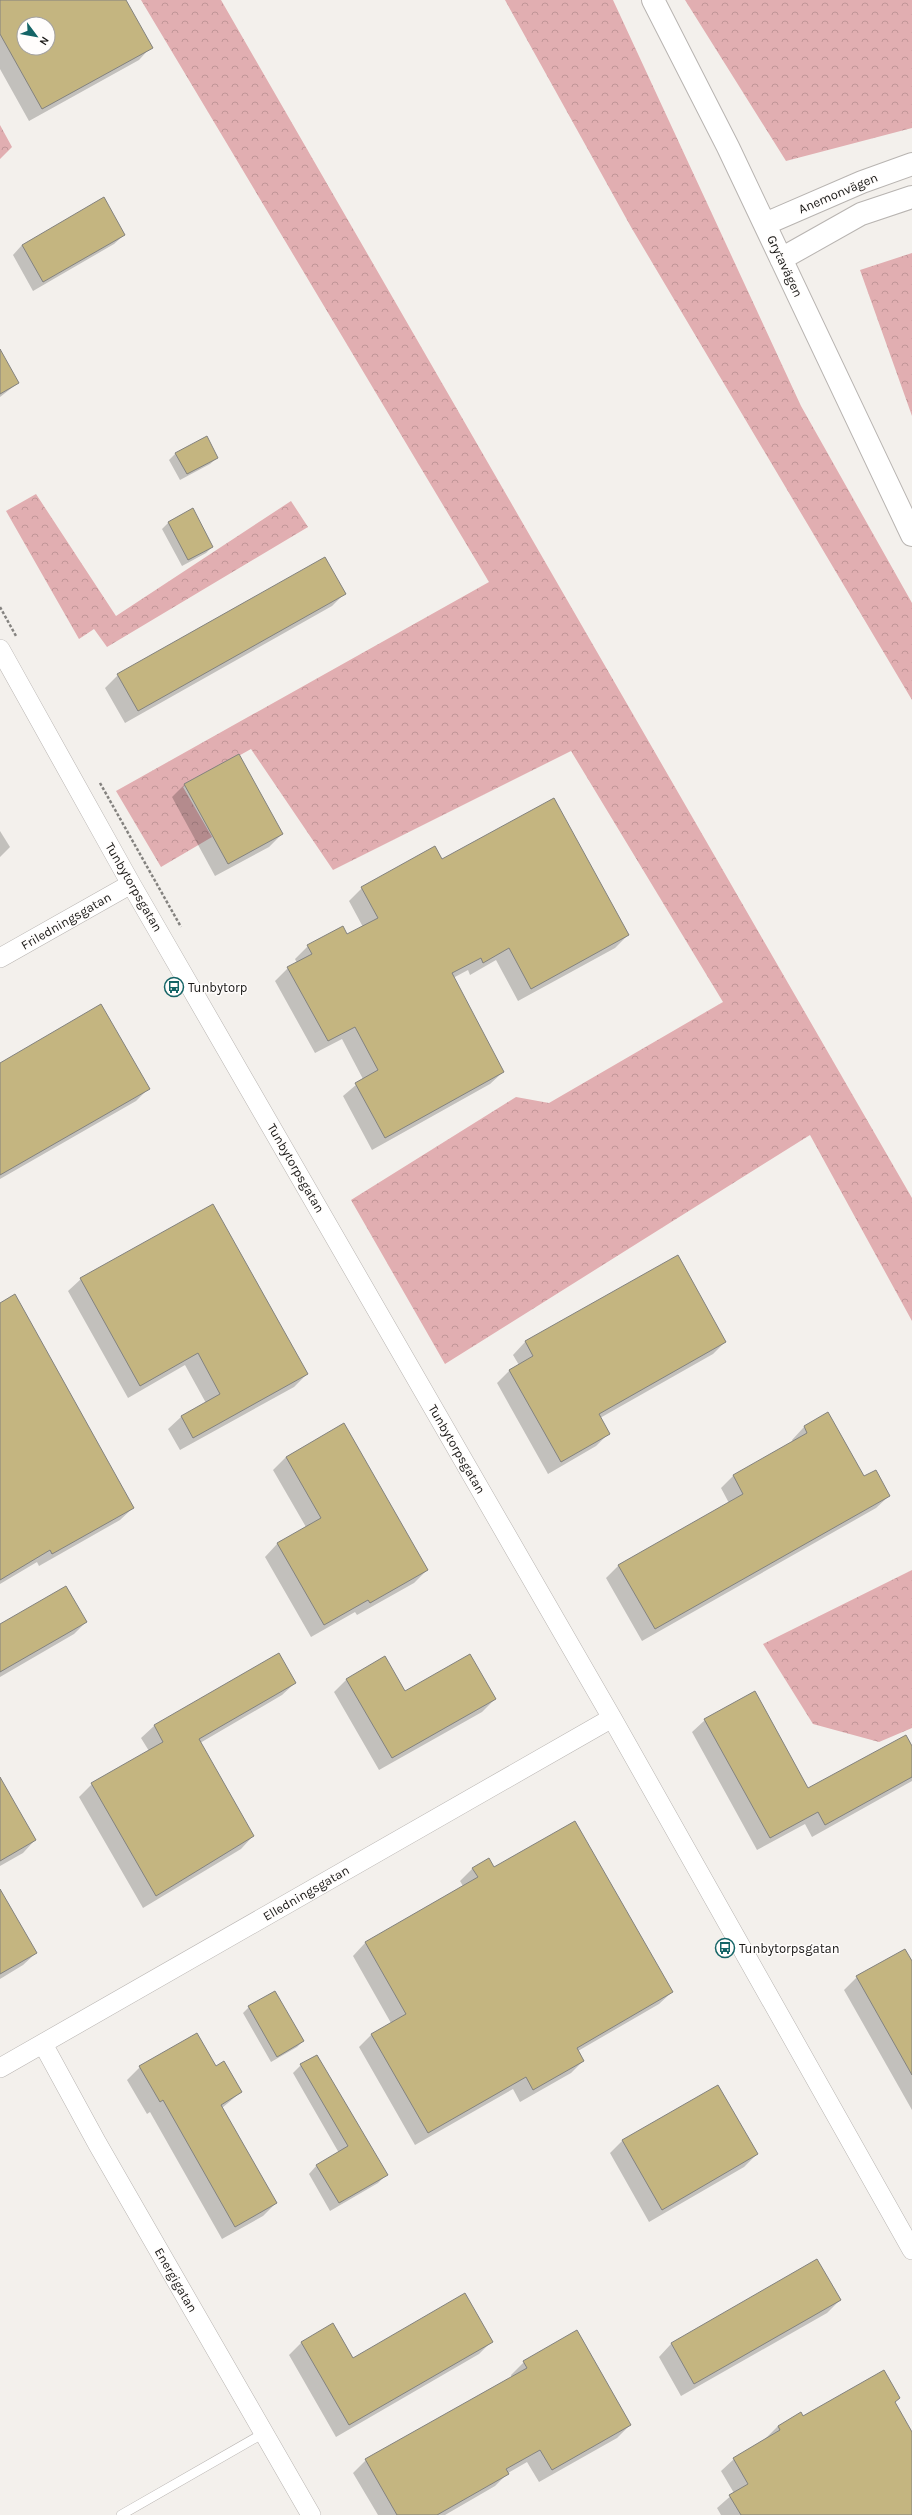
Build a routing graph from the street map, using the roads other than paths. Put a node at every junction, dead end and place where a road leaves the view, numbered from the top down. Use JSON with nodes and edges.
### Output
{"nodes":[{"id":1,"x":653,"y":0,"type":"edge"},
{"id":2,"x":912,"y":164,"type":"edge"},
{"id":3,"x":912,"y":197,"type":"edge"},
{"id":4,"x":765,"y":224,"type":"junction"},
{"id":5,"x":781,"y":259,"type":"junction"},
{"id":6,"x":912,"y":535,"type":"edge"},
{"id":7,"x":0,"y":649,"type":"edge"},
{"id":8,"x":131,"y":884,"type":"junction"},
{"id":9,"x":0,"y":958,"type":"edge"},
{"id":10,"x":612,"y":1718,"type":"junction"},
{"id":11,"x":43,"y":2044,"type":"junction"},
{"id":12,"x":0,"y":2068,"type":"edge"},
{"id":13,"x":912,"y":2250,"type":"edge"},
{"id":14,"x":264,"y":2433,"type":"junction"},
{"id":15,"x":121,"y":2515,"type":"edge"},
{"id":16,"x":311,"y":2515,"type":"edge"}],
"edges":[{"from":1,"to":4,"type":"street","name":"Grytavägen"},
{"from":2,"to":4,"type":"street","name":"Anemonvägen"},
{"from":3,"to":5,"type":"street"},
{"from":4,"to":5,"type":"street","name":"Grytavägen"},
{"from":5,"to":6,"type":"street","name":"Grytavägen"},
{"from":7,"to":8,"type":"street","name":"Tunbytorpsgatan"},
{"from":8,"to":9,"type":"street","name":"Friledningsgatan"},
{"from":8,"to":10,"type":"street","name":"Tunbytorpsgatan"},
{"from":10,"to":11,"type":"street","name":"Elledningsgatan"},
{"from":10,"to":13,"type":"street","name":"Tunbytorpsgatan"},
{"from":11,"to":12,"type":"street","name":"Elledningsgatan"},
{"from":11,"to":14,"type":"street","name":"Energigatan"},
{"from":14,"to":15,"type":"lane"},
{"from":14,"to":16,"type":"street","name":"Energigatan"}]}
